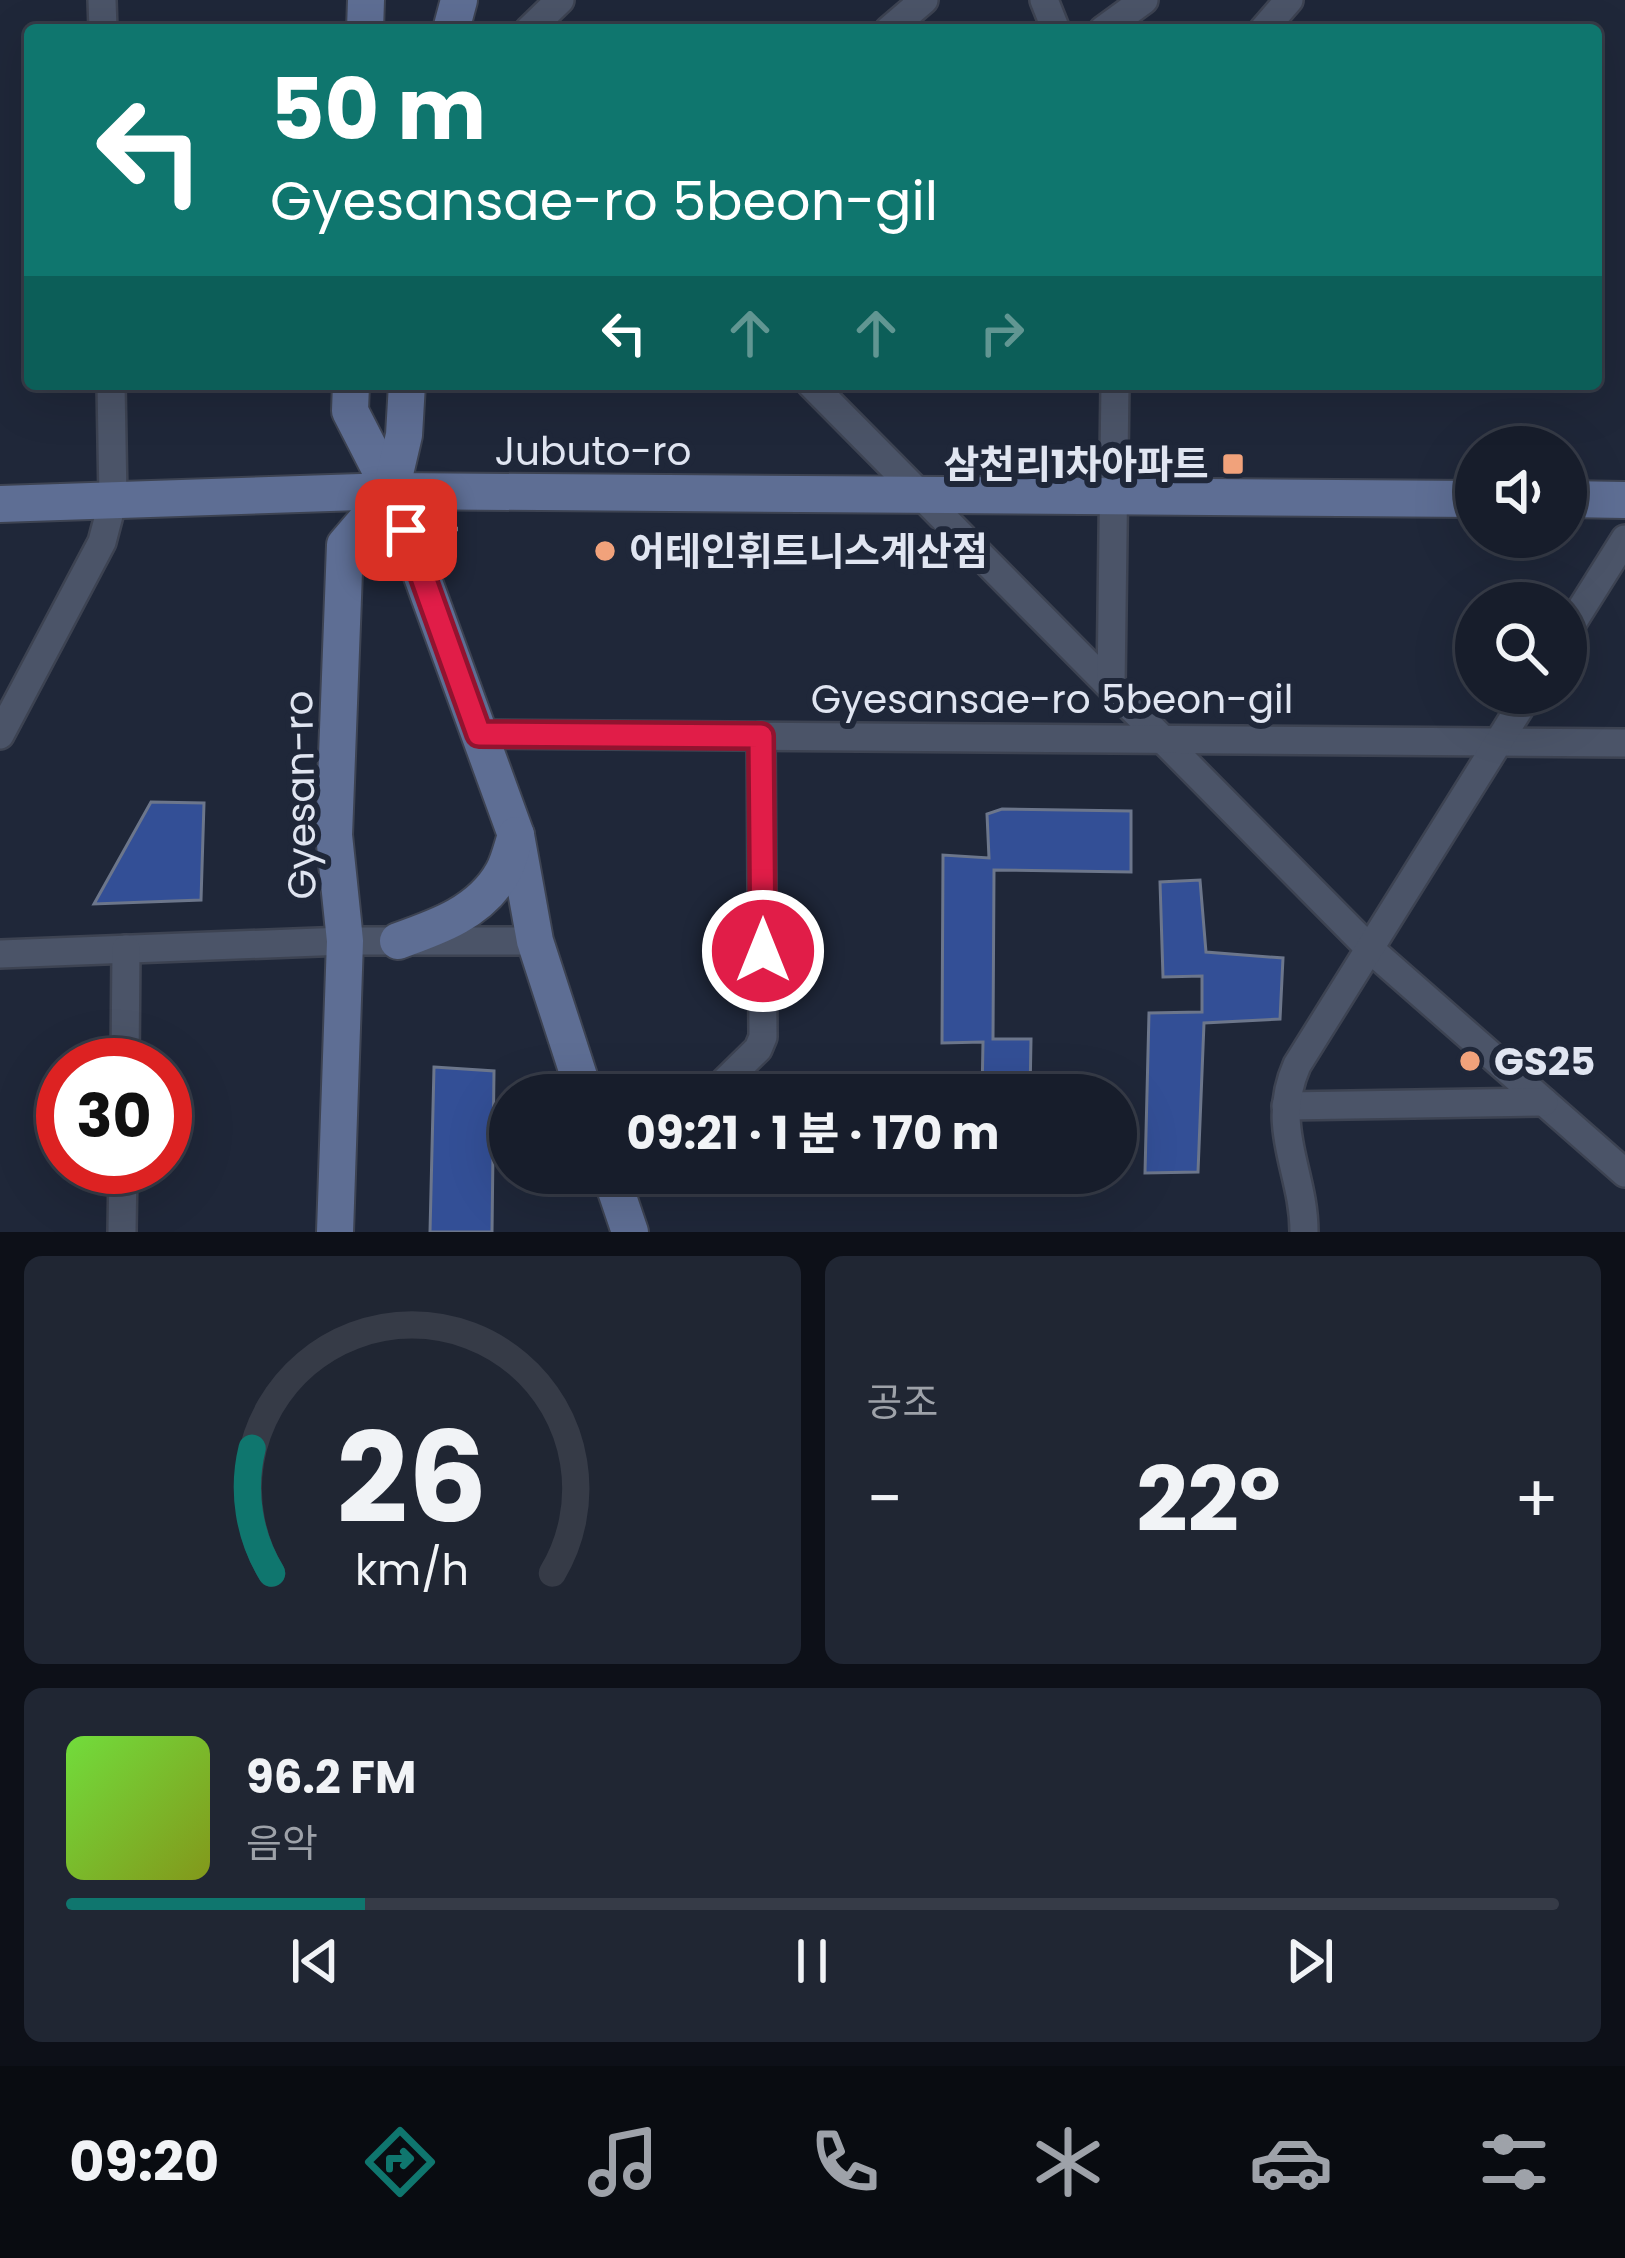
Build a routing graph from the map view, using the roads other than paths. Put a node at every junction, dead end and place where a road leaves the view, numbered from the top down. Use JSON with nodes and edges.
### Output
{"nodes":[{"id":1,"x":560,"y":0,"type":"edge"},
{"id":2,"x":924,"y":0,"type":"edge"},
{"id":3,"x":1144,"y":0,"type":"edge"},
{"id":4,"x":1289,"y":0,"type":"edge"},
{"id":5,"x":535,"y":24,"type":"edge"},
{"id":6,"x":897,"y":24,"type":"edge"},
{"id":7,"x":1111,"y":24,"type":"edge"},
{"id":8,"x":1268,"y":24,"type":"edge"},
{"id":9,"x":111,"y":390,"type":"edge"},
{"id":10,"x":351,"y":390,"type":"edge"},
{"id":11,"x":407,"y":390,"type":"edge"},
{"id":12,"x":817,"y":390,"type":"edge"},
{"id":13,"x":1115,"y":390,"type":"edge"},
{"id":14,"x":392,"y":491,"type":"junction"},
{"id":15,"x":921,"y":495,"type":"junction"},
{"id":16,"x":1113,"y":496,"type":"junction"},
{"id":17,"x":1455,"y":499,"type":"edge"},
{"id":18,"x":1587,"y":499,"type":"edge"},
{"id":19,"x":113,"y":500,"type":"junction"},
{"id":20,"x":1625,"y":500,"type":"edge"},
{"id":21,"x":0,"y":504,"type":"edge"},
{"id":22,"x":1625,"y":539,"type":"edge"},
{"id":23,"x":1587,"y":600,"type":"edge"},
{"id":24,"x":1111,"y":687,"type":"junction"},
{"id":25,"x":1515,"y":714,"type":"edge"},
{"id":26,"x":479,"y":734,"type":"junction"},
{"id":27,"x":0,"y":735,"type":"edge"},
{"id":28,"x":761,"y":736,"type":"junction"},
{"id":29,"x":1161,"y":739,"type":"junction"},
{"id":30,"x":1498,"y":742,"type":"junction"},
{"id":31,"x":1625,"y":743,"type":"edge"},
{"id":32,"x":516,"y":835,"type":"junction"},
{"id":33,"x":345,"y":941,"type":"junction"},
{"id":34,"x":398,"y":941,"type":"junction"},
{"id":35,"x":535,"y":941,"type":"junction"},
{"id":36,"x":1370,"y":949,"type":"junction"},
{"id":37,"x":126,"y":950,"type":"junction"},
{"id":38,"x":0,"y":954,"type":"edge"},
{"id":39,"x":124,"y":1038,"type":"edge"},
{"id":40,"x":578,"y":1074,"type":"edge"},
{"id":41,"x":732,"y":1074,"type":"edge"},
{"id":42,"x":1544,"y":1102,"type":"junction"},
{"id":43,"x":1286,"y":1106,"type":"junction"},
{"id":44,"x":1625,"y":1173,"type":"edge"},
{"id":45,"x":123,"y":1194,"type":"edge"},
{"id":46,"x":622,"y":1194,"type":"edge"},
{"id":47,"x":122,"y":1232,"type":"edge"},
{"id":48,"x":335,"y":1232,"type":"edge"},
{"id":49,"x":630,"y":1232,"type":"edge"},
{"id":50,"x":1304,"y":1232,"type":"edge"}],
"edges":[{"from":1,"to":5,"type":"street"},
{"from":2,"to":6,"type":"street"},
{"from":3,"to":7,"type":"street"},
{"from":4,"to":8,"type":"street"},
{"from":9,"to":19,"type":"street"},
{"from":10,"to":14,"type":"street"},
{"from":11,"to":14,"type":"street"},
{"from":12,"to":15,"type":"street"},
{"from":13,"to":16,"type":"street"},
{"from":14,"to":15,"type":"street","name":"Jubuto-ro"},
{"from":14,"to":19,"type":"street","name":"Jubuto-ro"},
{"from":14,"to":26,"type":"street"},
{"from":14,"to":33,"type":"street","name":"Gyesan-ro"},
{"from":15,"to":16,"type":"street","name":"Jubuto-ro"},
{"from":15,"to":24,"type":"street"},
{"from":16,"to":17,"type":"street","name":"Jubuto-ro"},
{"from":16,"to":24,"type":"street"},
{"from":18,"to":20,"type":"street"},
{"from":19,"to":21,"type":"street","name":"Jubuto-ro"},
{"from":19,"to":27,"type":"street"},
{"from":22,"to":23,"type":"street"},
{"from":24,"to":29,"type":"street"},
{"from":25,"to":30,"type":"street"},
{"from":26,"to":28,"type":"street","name":"Gyesansae-ro 5beon-gil"},
{"from":26,"to":32,"type":"street"},
{"from":28,"to":29,"type":"street","name":"Gyesansae-ro 5beon-gil"},
{"from":28,"to":41,"type":"street"},
{"from":29,"to":30,"type":"street","name":"Gyesansae-ro 5beon-gil"},
{"from":29,"to":36,"type":"street"},
{"from":30,"to":31,"type":"street","name":"Gyesansae-ro 5beon-gil"},
{"from":30,"to":36,"type":"street"},
{"from":32,"to":34,"type":"street"},
{"from":32,"to":35,"type":"street"},
{"from":33,"to":34,"type":"street"},
{"from":33,"to":37,"type":"street"},
{"from":33,"to":48,"type":"street","name":"Gyesan-ro"},
{"from":34,"to":35,"type":"street"},
{"from":35,"to":40,"type":"street"},
{"from":36,"to":42,"type":"street"},
{"from":36,"to":43,"type":"street"},
{"from":37,"to":38,"type":"street"},
{"from":37,"to":39,"type":"street"},
{"from":42,"to":43,"type":"street"},
{"from":42,"to":44,"type":"street"},
{"from":43,"to":50,"type":"street"},
{"from":45,"to":47,"type":"street"},
{"from":46,"to":49,"type":"street"}]}
